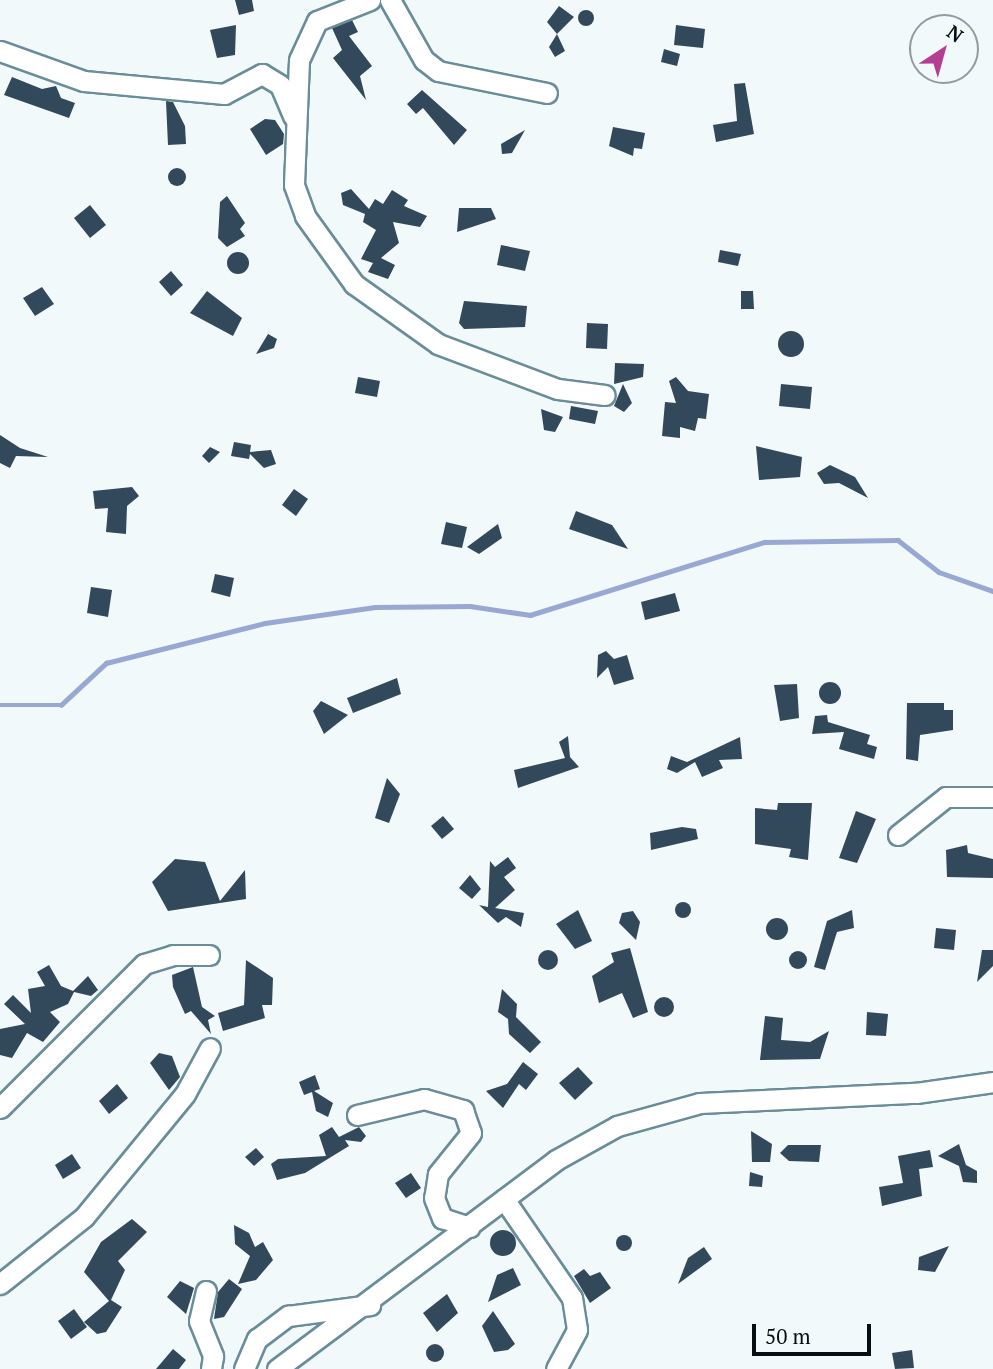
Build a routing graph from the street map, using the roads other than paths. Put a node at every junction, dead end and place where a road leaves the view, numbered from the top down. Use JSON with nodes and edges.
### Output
{"nodes":[{"id":1,"x":370,"y":0,"type":"edge"},
{"id":2,"x":390,"y":0,"type":"edge"},
{"id":3,"x":0,"y":51,"type":"edge"},
{"id":4,"x":547,"y":93,"type":"dead end"},
{"id":5,"x":298,"y":126,"type":"junction"},
{"id":6,"x":605,"y":395,"type":"dead end"},
{"id":7,"x":993,"y":797,"type":"edge"},
{"id":8,"x":898,"y":835,"type":"dead end"},
{"id":9,"x":209,"y":955,"type":"dead end"},
{"id":10,"x":210,"y":1048,"type":"dead end"},
{"id":11,"x":993,"y":1082,"type":"edge"},
{"id":12,"x":0,"y":1108,"type":"edge"},
{"id":13,"x":357,"y":1115,"type":"dead end"},
{"id":14,"x":504,"y":1199,"type":"junction"},
{"id":15,"x":470,"y":1227,"type":"junction"},
{"id":16,"x":0,"y":1283,"type":"edge"},
{"id":17,"x":206,"y":1291,"type":"dead end"},
{"id":18,"x":370,"y":1305,"type":"junction"},
{"id":19,"x":211,"y":1369,"type":"edge"},
{"id":20,"x":244,"y":1369,"type":"edge"},
{"id":21,"x":277,"y":1369,"type":"edge"},
{"id":22,"x":556,"y":1369,"type":"edge"}],
"edges":[{"from":1,"to":5,"type":"street"},
{"from":2,"to":4,"type":"street"},
{"from":3,"to":5,"type":"street"},
{"from":5,"to":6,"type":"street"},
{"from":7,"to":8,"type":"street"},
{"from":9,"to":12,"type":"street"},
{"from":10,"to":16,"type":"street"},
{"from":11,"to":14,"type":"street"},
{"from":13,"to":15,"type":"street"},
{"from":14,"to":15,"type":"street"},
{"from":14,"to":22,"type":"street"},
{"from":15,"to":18,"type":"street"},
{"from":17,"to":19,"type":"street"},
{"from":18,"to":20,"type":"street"},
{"from":18,"to":21,"type":"street"}]}
